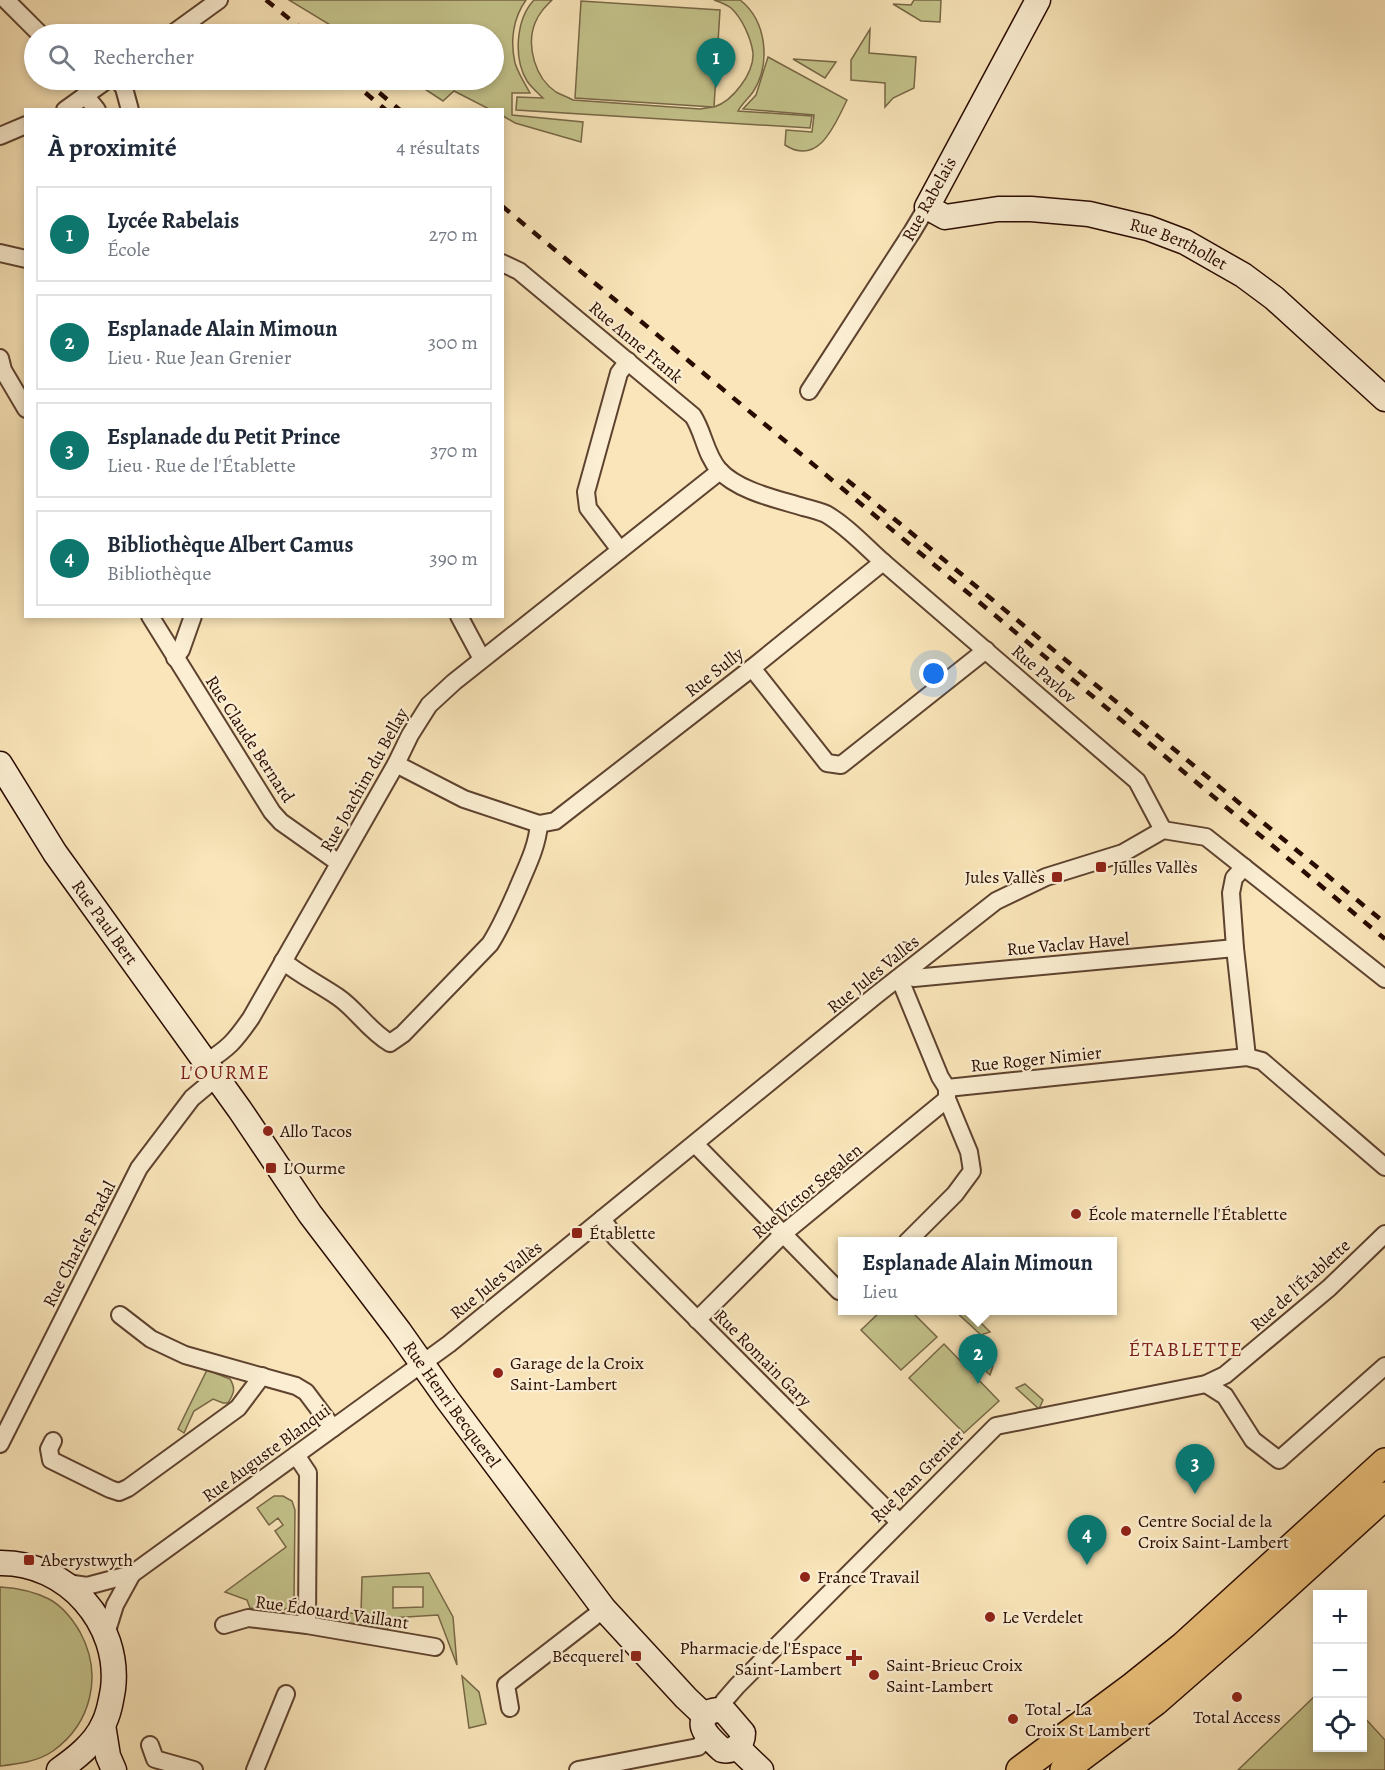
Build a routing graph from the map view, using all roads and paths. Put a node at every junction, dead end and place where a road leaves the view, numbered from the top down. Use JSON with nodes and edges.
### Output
{"nodes":[{"id":1,"x":6,"y":0,"type":"edge"},
{"id":2,"x":219,"y":0,"type":"edge"},
{"id":3,"x":1038,"y":0,"type":"edge"},
{"id":4,"x":30,"y":24,"type":"edge"},
{"id":5,"x":186,"y":24,"type":"edge"},
{"id":6,"x":85,"y":90,"type":"edge"},
{"id":7,"x":88,"y":90,"type":"edge"},
{"id":8,"x":125,"y":90,"type":"edge"},
{"id":9,"x":67,"y":108,"type":"edge"},
{"id":10,"x":97,"y":108,"type":"edge"},
{"id":11,"x":129,"y":108,"type":"edge"},
{"id":12,"x":24,"y":126,"type":"edge"},
{"id":13,"x":0,"y":136,"type":"edge"},
{"id":14,"x":927,"y":207,"type":"junction"},
{"id":15,"x":0,"y":253,"type":"edge"},
{"id":16,"x":24,"y":259,"type":"edge"},
{"id":17,"x":504,"y":264,"type":"edge"},
{"id":18,"x":0,"y":358,"type":"edge"},
{"id":19,"x":628,"y":361,"type":"junction"},
{"id":20,"x":809,"y":391,"type":"dead end"},
{"id":21,"x":1385,"y":399,"type":"edge"},
{"id":22,"x":24,"y":406,"type":"edge"},
{"id":23,"x":720,"y":471,"type":"junction"},
{"id":24,"x":620,"y":550,"type":"junction"},
{"id":25,"x":883,"y":562,"type":"junction"},
{"id":26,"x":151,"y":618,"type":"edge"},
{"id":27,"x":192,"y":618,"type":"edge"},
{"id":28,"x":460,"y":618,"type":"edge"},
{"id":29,"x":986,"y":650,"type":"junction"},
{"id":30,"x":175,"y":658,"type":"junction"},
{"id":31,"x":482,"y":659,"type":"junction"},
{"id":32,"x":752,"y":668,"type":"junction"},
{"id":33,"x":396,"y":764,"type":"junction"},
{"id":34,"x":0,"y":765,"type":"edge"},
{"id":35,"x":539,"y":824,"type":"junction"},
{"id":36,"x":1163,"y":830,"type":"junction"},
{"id":37,"x":339,"y":863,"type":"junction"},
{"id":38,"x":1244,"y":867,"type":"junction"},
{"id":39,"x":1235,"y":948,"type":"junction"},
{"id":40,"x":283,"y":961,"type":"junction"},
{"id":41,"x":903,"y":975,"type":"junction"},
{"id":42,"x":1385,"y":979,"type":"edge"},
{"id":43,"x":1248,"y":1058,"type":"junction"},
{"id":44,"x":211,"y":1071,"type":"junction"},
{"id":45,"x":947,"y":1093,"type":"junction"},
{"id":46,"x":695,"y":1144,"type":"junction"},
{"id":47,"x":1385,"y":1167,"type":"edge"},
{"id":48,"x":602,"y":1220,"type":"junction"},
{"id":49,"x":784,"y":1233,"type":"junction"},
{"id":50,"x":1385,"y":1234,"type":"edge"},
{"id":51,"x":912,"y":1237,"type":"edge"},
{"id":52,"x":838,"y":1291,"type":"edge"},
{"id":53,"x":120,"y":1315,"type":"dead end"},
{"id":54,"x":698,"y":1320,"type":"junction"},
{"id":55,"x":423,"y":1363,"type":"junction"},
{"id":56,"x":1385,"y":1366,"type":"edge"},
{"id":57,"x":262,"y":1376,"type":"junction"},
{"id":58,"x":1206,"y":1384,"type":"junction"},
{"id":59,"x":333,"y":1428,"type":"junction"},
{"id":60,"x":53,"y":1441,"type":"dead end"},
{"id":61,"x":0,"y":1444,"type":"edge"},
{"id":62,"x":296,"y":1455,"type":"junction"},
{"id":63,"x":1385,"y":1462,"type":"edge"},
{"id":64,"x":1385,"y":1496,"type":"edge"},
{"id":65,"x":899,"y":1522,"type":"junction"},
{"id":66,"x":0,"y":1563,"type":"edge"},
{"id":67,"x":132,"y":1574,"type":"junction"},
{"id":68,"x":67,"y":1583,"type":"junction"},
{"id":69,"x":604,"y":1609,"type":"junction"},
{"id":70,"x":224,"y":1625,"type":"dead end"},
{"id":71,"x":307,"y":1625,"type":"junction"},
{"id":72,"x":106,"y":1634,"type":"junction"},
{"id":73,"x":435,"y":1647,"type":"dead end"},
{"id":74,"x":286,"y":1694,"type":"dead end"},
{"id":75,"x":510,"y":1708,"type":"dead end"},
{"id":76,"x":712,"y":1721,"type":"junction"},
{"id":77,"x":103,"y":1725,"type":"junction"},
{"id":78,"x":150,"y":1745,"type":"dead end"},
{"id":79,"x":626,"y":1766,"type":"edge"},
{"id":80,"x":59,"y":1770,"type":"edge"},
{"id":81,"x":114,"y":1770,"type":"edge"},
{"id":82,"x":194,"y":1770,"type":"edge"},
{"id":83,"x":255,"y":1770,"type":"edge"},
{"id":84,"x":578,"y":1770,"type":"edge"},
{"id":85,"x":761,"y":1770,"type":"edge"},
{"id":86,"x":1020,"y":1770,"type":"edge"},
{"id":87,"x":1064,"y":1770,"type":"edge"}],
"edges":[{"from":1,"to":4,"type":"street"},
{"from":2,"to":5,"type":"street"},
{"from":3,"to":14,"type":"main road","name":"Rue Rabelais"},
{"from":6,"to":9,"type":"street"},
{"from":7,"to":10,"type":"street"},
{"from":8,"to":11,"type":"street"},
{"from":12,"to":13,"type":"street"},
{"from":14,"to":20,"type":"street","name":"Rue Rabelais"},
{"from":14,"to":21,"type":"main road","name":"Rue Berthollet"},
{"from":15,"to":16,"type":"street"},
{"from":17,"to":19,"type":"street","name":"Rue Anne Frank"},
{"from":18,"to":22,"type":"street"},
{"from":19,"to":23,"type":"street","name":"Rue Anne Frank"},
{"from":19,"to":24,"type":"street"},
{"from":23,"to":24,"type":"street","name":"Rue Joachim du Bellay"},
{"from":23,"to":25,"type":"street"},
{"from":24,"to":31,"type":"street","name":"Rue Joachim du Bellay"},
{"from":25,"to":29,"type":"street","name":"Rue Pavlov"},
{"from":25,"to":32,"type":"street","name":"Rue Sully"},
{"from":26,"to":30,"type":"street","name":"Rue Claude Bernard"},
{"from":27,"to":30,"type":"street"},
{"from":28,"to":31,"type":"street"},
{"from":29,"to":32,"type":"street"},
{"from":29,"to":36,"type":"street","name":"Rue Pavlov"},
{"from":30,"to":37,"type":"street","name":"Rue Claude Bernard"},
{"from":31,"to":33,"type":"street","name":"Rue Joachim du Bellay"},
{"from":32,"to":35,"type":"street","name":"Rue Sully"},
{"from":33,"to":35,"type":"street"},
{"from":33,"to":37,"type":"street","name":"Rue Joachim du Bellay"},
{"from":34,"to":44,"type":"main road","name":"Rue Paul Bert"},
{"from":35,"to":40,"type":"street"},
{"from":36,"to":38,"type":"street"},
{"from":36,"to":41,"type":"street","name":"Rue Jules Vallès"},
{"from":37,"to":40,"type":"street","name":"Rue Joachim du Bellay"},
{"from":38,"to":39,"type":"street"},
{"from":38,"to":42,"type":"street"},
{"from":39,"to":41,"type":"street","name":"Rue Vaclav Havel"},
{"from":39,"to":43,"type":"street"},
{"from":40,"to":44,"type":"street","name":"Rue Joachim du Bellay"},
{"from":41,"to":45,"type":"street","name":"Rue Roger Nimier"},
{"from":41,"to":46,"type":"street","name":"Rue Jules Vallès"},
{"from":43,"to":45,"type":"street","name":"Rue Roger Nimier"},
{"from":43,"to":47,"type":"street"},
{"from":44,"to":55,"type":"main road","name":"Rue Henri Becquerel"},
{"from":44,"to":61,"type":"street","name":"Rue Charles Pradal"},
{"from":45,"to":49,"type":"street","name":"Rue Victor Segalen"},
{"from":45,"to":51,"type":"street"},
{"from":46,"to":48,"type":"street","name":"Rue Jules Vallès"},
{"from":46,"to":49,"type":"street"},
{"from":48,"to":54,"type":"street","name":"Rue Romain Gary"},
{"from":48,"to":55,"type":"street","name":"Rue Jules Vallès"},
{"from":49,"to":52,"type":"street"},
{"from":49,"to":54,"type":"street","name":"Rue Victor Segalen"},
{"from":50,"to":58,"type":"street","name":"Rue de l'Établette"},
{"from":53,"to":57,"type":"street"},
{"from":54,"to":65,"type":"street","name":"Rue Romain Gary"},
{"from":55,"to":59,"type":"street","name":"Rue Auguste Blanqui"},
{"from":55,"to":69,"type":"main road","name":"Rue Henri Becquerel"},
{"from":56,"to":58,"type":"street"},
{"from":57,"to":59,"type":"street"},
{"from":57,"to":60,"type":"street"},
{"from":58,"to":65,"type":"street","name":"Rue Jean Grenier"},
{"from":59,"to":62,"type":"street","name":"Rue Auguste Blanqui"},
{"from":62,"to":67,"type":"street","name":"Rue Auguste Blanqui"},
{"from":62,"to":71,"type":"street"},
{"from":63,"to":86,"type":"main road"},
{"from":64,"to":87,"type":"main road"},
{"from":65,"to":76,"type":"street","name":"Rue Jean Grenier"},
{"from":66,"to":68,"type":"main road"},
{"from":67,"to":68,"type":"street","name":"Rue Auguste Blanqui"},
{"from":67,"to":72,"type":"street","name":"Rue Auguste Blanqui"},
{"from":68,"to":72,"type":"main road"},
{"from":69,"to":75,"type":"street"},
{"from":69,"to":76,"type":"main road","name":"Rue Henri Becquerel"},
{"from":70,"to":71,"type":"street","name":"Rue Édouard Vaillant"},
{"from":71,"to":73,"type":"street","name":"Rue Édouard Vaillant"},
{"from":72,"to":77,"type":"main road"},
{"from":74,"to":83,"type":"street"},
{"from":76,"to":79,"type":"street"},
{"from":76,"to":85,"type":"main road","name":"Rue Henri Becquerel"},
{"from":77,"to":80,"type":"main road"},
{"from":77,"to":81,"type":"main road"},
{"from":78,"to":82,"type":"street"},
{"from":79,"to":84,"type":"street"}]}
